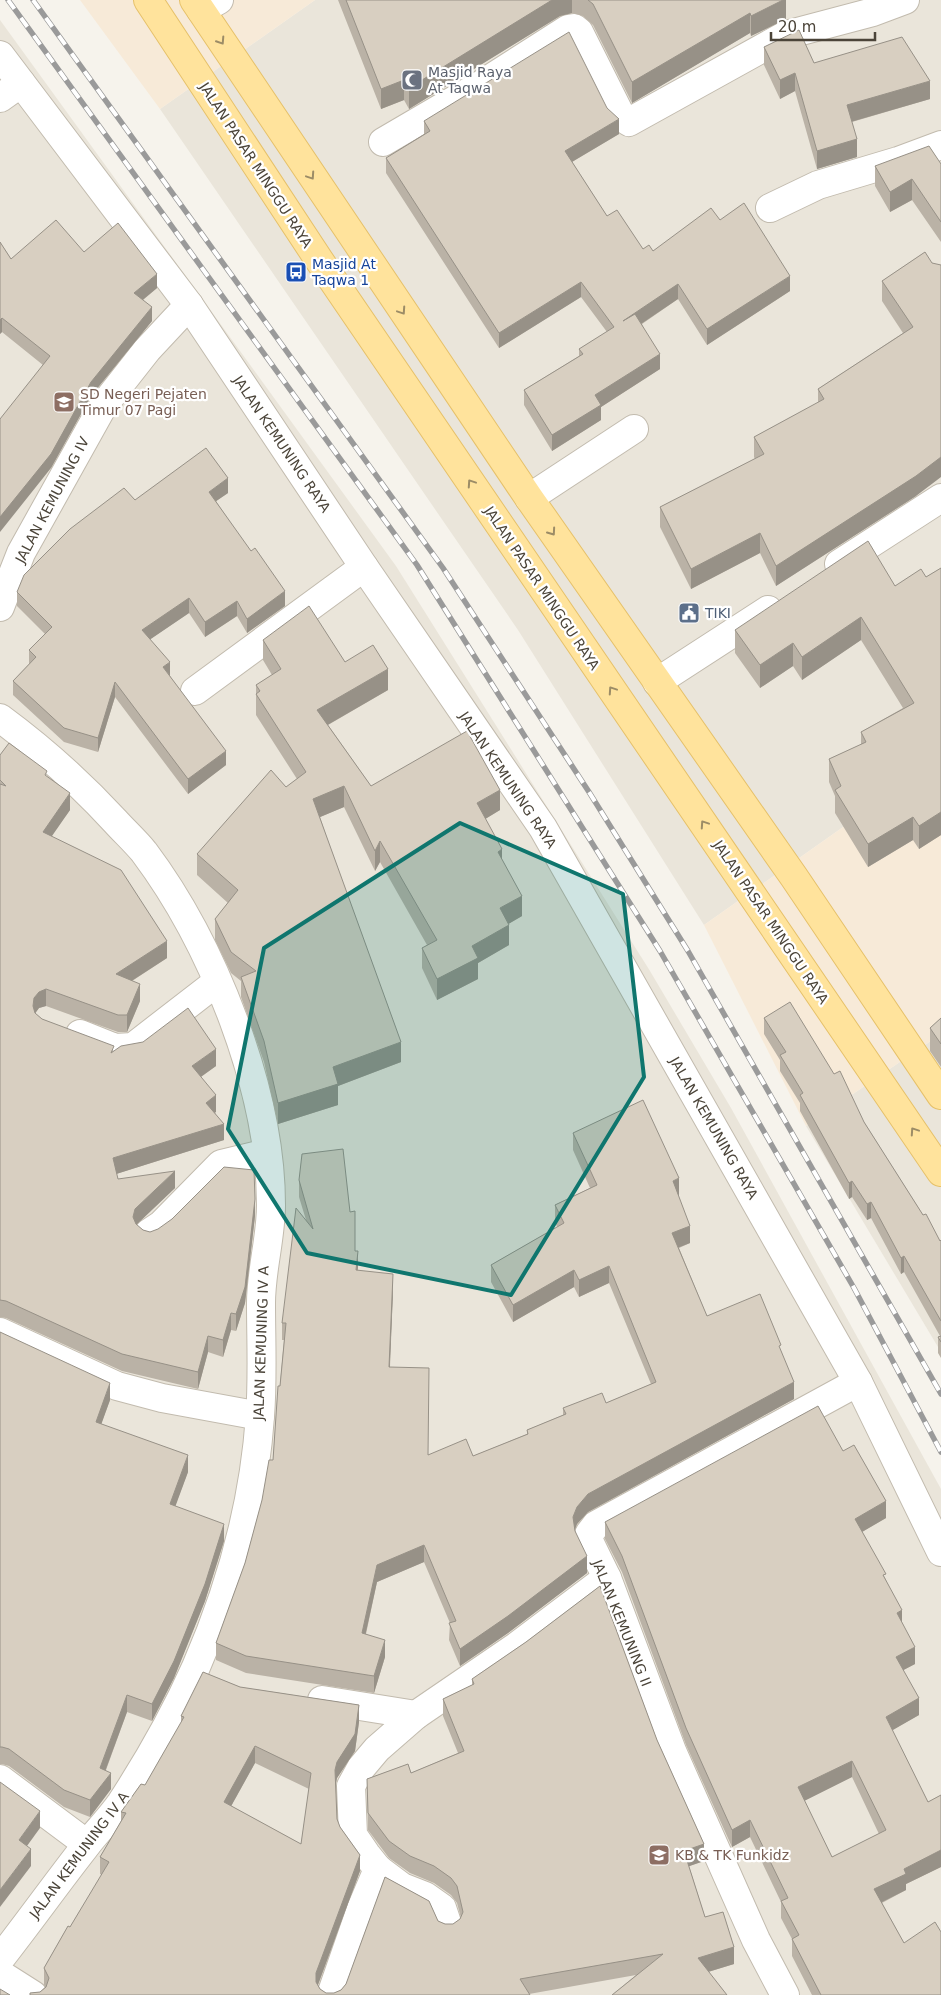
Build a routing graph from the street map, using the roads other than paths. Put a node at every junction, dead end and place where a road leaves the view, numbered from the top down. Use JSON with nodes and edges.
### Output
{"nodes":[{"id":1,"x":148,"y":0,"type":"edge"},
{"id":2,"x":906,"y":0,"type":"edge"},
{"id":3,"x":208,"y":3,"type":"edge"},
{"id":4,"x":0,"y":55,"type":"edge"},
{"id":5,"x":10,"y":90,"type":"edge"},
{"id":6,"x":383,"y":142,"type":"dead end"},
{"id":7,"x":941,"y":145,"type":"edge"},
{"id":8,"x":770,"y":208,"type":"dead end"},
{"id":9,"x":189,"y":305,"type":"junction"},
{"id":10,"x":634,"y":429,"type":"dead end"},
{"id":11,"x":539,"y":492,"type":"junction"},
{"id":12,"x":941,"y":498,"type":"edge"},
{"id":13,"x":364,"y":567,"type":"junction"},
{"id":14,"x":822,"y":575,"type":"edge"},
{"id":15,"x":788,"y":597,"type":"edge"},
{"id":16,"x":2,"y":601,"type":"edge"},
{"id":17,"x":667,"y":676,"type":"junction"},
{"id":18,"x":195,"y":691,"type":"dead end"},
{"id":19,"x":0,"y":718,"type":"edge"},
{"id":20,"x":217,"y":982,"type":"junction"},
{"id":21,"x":57,"y":1025,"type":"edge"},
{"id":22,"x":941,"y":1095,"type":"edge"},
{"id":23,"x":267,"y":1153,"type":"junction"},
{"id":24,"x":941,"y":1172,"type":"edge"},
{"id":25,"x":149,"y":1233,"type":"edge"},
{"id":26,"x":0,"y":1332,"type":"edge"},
{"id":27,"x":858,"y":1382,"type":"junction"},
{"id":28,"x":260,"y":1416,"type":"junction"},
{"id":29,"x":941,"y":1552,"type":"edge"},
{"id":30,"x":607,"y":1578,"type":"junction"},
{"id":31,"x":294,"y":1696,"type":"edge"},
{"id":32,"x":416,"y":1715,"type":"junction"},
{"id":33,"x":0,"y":1779,"type":"edge"},
{"id":34,"x":87,"y":1844,"type":"junction"},
{"id":35,"x":378,"y":1869,"type":"junction"},
{"id":36,"x":448,"y":1926,"type":"edge"},
{"id":37,"x":0,"y":1959,"type":"edge"},
{"id":38,"x":0,"y":1974,"type":"edge"},
{"id":39,"x":33,"y":1995,"type":"edge"},
{"id":40,"x":331,"y":1995,"type":"edge"},
{"id":41,"x":785,"y":1995,"type":"edge"}],
"edges":[{"from":24,"to":1,"type":"main road","name":"JALAN PASAR MINGGU RAYA","one_way":true},
{"from":2,"to":6,"type":"street"},
{"from":3,"to":11,"type":"main road","one_way":true},
{"from":4,"to":5,"type":"street","name":"JALAN KEMUNING RAYA"},
{"from":5,"to":9,"type":"street","name":"JALAN KEMUNING RAYA"},
{"from":7,"to":8,"type":"street"},
{"from":9,"to":13,"type":"street","name":"JALAN KEMUNING RAYA"},
{"from":9,"to":16,"type":"street","name":"JALAN KEMUNING IV"},
{"from":10,"to":11,"type":"street"},
{"from":11,"to":17,"type":"main road","one_way":true},
{"from":12,"to":14,"type":"street"},
{"from":13,"to":18,"type":"street"},
{"from":13,"to":27,"type":"street","name":"JALAN KEMUNING RAYA"},
{"from":15,"to":17,"type":"street"},
{"from":17,"to":22,"type":"main road"},
{"from":19,"to":20,"type":"street","name":"JALAN KEMUNING IV A"},
{"from":20,"to":21,"type":"street"},
{"from":20,"to":23,"type":"street","name":"JALAN KEMUNING IV A"},
{"from":23,"to":25,"type":"street"},
{"from":23,"to":28,"type":"street","name":"JALAN KEMUNING IV A"},
{"from":26,"to":28,"type":"street"},
{"from":27,"to":29,"type":"street","name":"JALAN KEMUNING RAYA"},
{"from":27,"to":30,"type":"street","name":"JALAN KEMUNING II"},
{"from":28,"to":34,"type":"street","name":"JALAN KEMUNING IV A"},
{"from":30,"to":32,"type":"street"},
{"from":30,"to":41,"type":"street","name":"JALAN KEMUNING II"},
{"from":31,"to":32,"type":"street"},
{"from":32,"to":35,"type":"street"},
{"from":33,"to":34,"type":"street"},
{"from":34,"to":37,"type":"street","name":"JALAN KEMUNING IV A"},
{"from":35,"to":36,"type":"street"},
{"from":35,"to":40,"type":"street"},
{"from":38,"to":39,"type":"street"}]}
